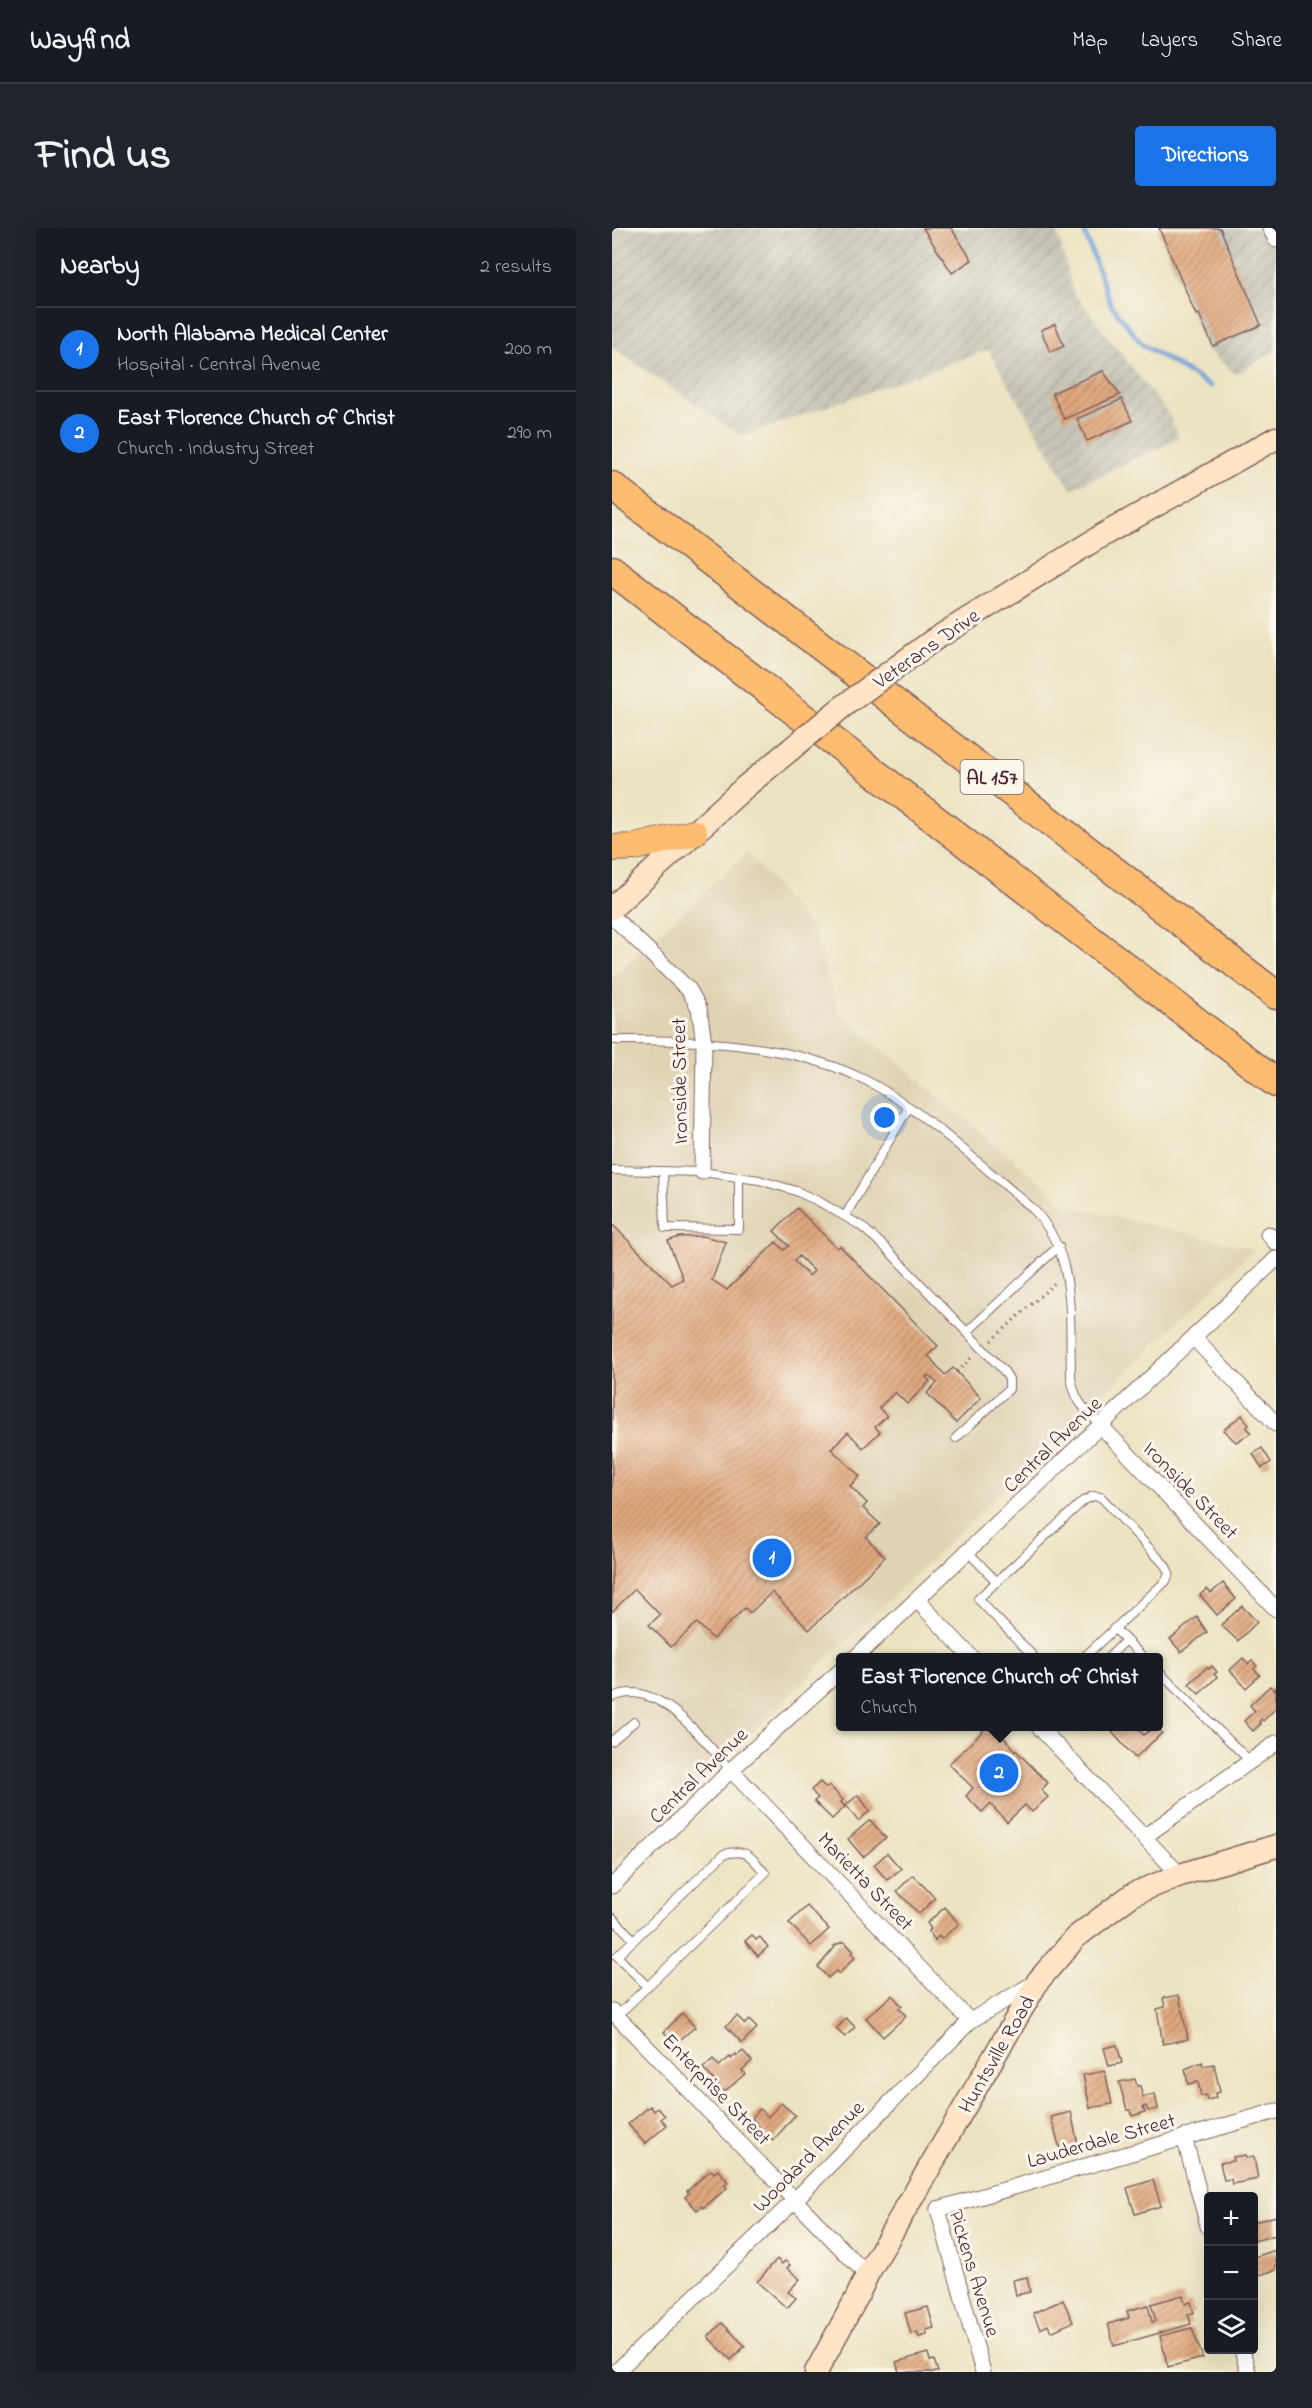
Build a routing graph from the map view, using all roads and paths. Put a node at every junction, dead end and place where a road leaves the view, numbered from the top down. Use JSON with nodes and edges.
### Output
{"nodes":[{"id":1,"x":1270,"y":228,"type":"edge"},
{"id":2,"x":1276,"y":240,"type":"edge"},
{"id":3,"x":1276,"y":438,"type":"edge"},
{"id":4,"x":612,"y":486,"type":"edge"},
{"id":5,"x":619,"y":578,"type":"edge"},
{"id":6,"x":694,"y":833,"type":"junction"},
{"id":7,"x":612,"y":848,"type":"edge"},
{"id":8,"x":612,"y":908,"type":"edge"},
{"id":9,"x":612,"y":916,"type":"edge"},
{"id":10,"x":1276,"y":995,"type":"edge"},
{"id":11,"x":612,"y":1040,"type":"edge"},
{"id":12,"x":704,"y":1043,"type":"junction"},
{"id":13,"x":1276,"y":1083,"type":"edge"},
{"id":14,"x":909,"y":1107,"type":"junction"},
{"id":15,"x":612,"y":1170,"type":"edge"},
{"id":16,"x":663,"y":1172,"type":"junction"},
{"id":17,"x":702,"y":1172,"type":"junction"},
{"id":18,"x":739,"y":1177,"type":"junction"},
{"id":19,"x":845,"y":1216,"type":"junction"},
{"id":20,"x":1059,"y":1246,"type":"junction"},
{"id":21,"x":1276,"y":1259,"type":"edge"},
{"id":22,"x":1067,"y":1280,"type":"junction"},
{"id":23,"x":967,"y":1332,"type":"junction"},
{"id":24,"x":1194,"y":1338,"type":"junction"},
{"id":25,"x":982,"y":1348,"type":"junction"},
{"id":26,"x":957,"y":1372,"type":"dead end"},
{"id":27,"x":1276,"y":1424,"type":"edge"},
{"id":28,"x":1101,"y":1426,"type":"junction"},
{"id":29,"x":956,"y":1438,"type":"dead end"},
{"id":30,"x":968,"y":1552,"type":"junction"},
{"id":31,"x":997,"y":1582,"type":"junction"},
{"id":32,"x":918,"y":1600,"type":"junction"},
{"id":33,"x":1276,"y":1609,"type":"edge"},
{"id":34,"x":1114,"y":1628,"type":"junction"},
{"id":35,"x":1126,"y":1640,"type":"junction"},
{"id":36,"x":860,"y":1653,"type":"edge"},
{"id":37,"x":967,"y":1653,"type":"edge"},
{"id":38,"x":1030,"y":1653,"type":"edge"},
{"id":39,"x":1088,"y":1653,"type":"edge"},
{"id":40,"x":1113,"y":1653,"type":"edge"},
{"id":41,"x":1139,"y":1653,"type":"edge"},
{"id":42,"x":836,"y":1675,"type":"edge"},
{"id":43,"x":1163,"y":1676,"type":"edge"},
{"id":44,"x":612,"y":1696,"type":"edge"},
{"id":45,"x":634,"y":1722,"type":"dead end"},
{"id":46,"x":612,"y":1729,"type":"edge"},
{"id":47,"x":1042,"y":1731,"type":"edge"},
{"id":48,"x":615,"y":1738,"type":"edge"},
{"id":49,"x":1276,"y":1743,"type":"edge"},
{"id":50,"x":1251,"y":1762,"type":"junction"},
{"id":51,"x":731,"y":1770,"type":"junction"},
{"id":52,"x":1144,"y":1837,"type":"junction"},
{"id":53,"x":1276,"y":1846,"type":"edge"},
{"id":54,"x":1180,"y":1875,"type":"junction"},
{"id":55,"x":612,"y":1886,"type":"edge"},
{"id":56,"x":612,"y":1917,"type":"edge"},
{"id":57,"x":634,"y":1940,"type":"junction"},
{"id":58,"x":1038,"y":1981,"type":"junction"},
{"id":59,"x":647,"y":1986,"type":"junction"},
{"id":60,"x":615,"y":2013,"type":"edge"},
{"id":61,"x":970,"y":2021,"type":"junction"},
{"id":62,"x":1276,"y":2110,"type":"edge"},
{"id":63,"x":1184,"y":2137,"type":"junction"},
{"id":64,"x":913,"y":2199,"type":"junction"},
{"id":65,"x":795,"y":2200,"type":"junction"},
{"id":66,"x":1204,"y":2208,"type":"edge"},
{"id":67,"x":938,"y":2209,"type":"junction"},
{"id":68,"x":867,"y":2275,"type":"junction"},
{"id":69,"x":1243,"y":2354,"type":"edge"},
{"id":70,"x":616,"y":2372,"type":"edge"},
{"id":71,"x":816,"y":2372,"type":"edge"},
{"id":72,"x":983,"y":2372,"type":"edge"},
{"id":73,"x":1248,"y":2372,"type":"edge"}],
"edges":[{"from":1,"to":2,"type":"street"},
{"from":3,"to":6,"type":"main road","name":"Veterans Drive","bridge":true},
{"from":4,"to":10,"type":"highway","number":"AL 157"},
{"from":5,"to":13,"type":"highway"},
{"from":6,"to":7,"type":"main road"},
{"from":6,"to":8,"type":"main road","name":"Veterans Drive"},
{"from":9,"to":12,"type":"street","name":"Ironside Street"},
{"from":11,"to":12,"type":"lane"},
{"from":12,"to":14,"type":"lane"},
{"from":12,"to":17,"type":"street","name":"Ironside Street"},
{"from":14,"to":19,"type":"lane"},
{"from":14,"to":20,"type":"lane"},
{"from":15,"to":16,"type":"lane"},
{"from":16,"to":17,"type":"lane"},
{"from":16,"to":18,"type":"lane"},
{"from":17,"to":18,"type":"lane"},
{"from":18,"to":19,"type":"lane"},
{"from":19,"to":23,"type":"lane"},
{"from":20,"to":22,"type":"lane"},
{"from":20,"to":23,"type":"lane"},
{"from":21,"to":24,"type":"street","name":"Central Avenue"},
{"from":22,"to":25,"type":"path"},
{"from":22,"to":28,"type":"lane"},
{"from":23,"to":25,"type":"lane"},
{"from":24,"to":27,"type":"street"},
{"from":24,"to":28,"type":"street","name":"Central Avenue"},
{"from":25,"to":26,"type":"path"},
{"from":25,"to":29,"type":"lane"},
{"from":28,"to":30,"type":"street","name":"Central Avenue"},
{"from":28,"to":33,"type":"street","name":"Ironside Street"},
{"from":30,"to":31,"type":"lane"},
{"from":30,"to":32,"type":"street","name":"Central Avenue"},
{"from":31,"to":34,"type":"lane"},
{"from":31,"to":38,"type":"lane"},
{"from":32,"to":36,"type":"street","name":"Central Avenue"},
{"from":32,"to":37,"type":"street"},
{"from":34,"to":35,"type":"lane"},
{"from":34,"to":39,"type":"lane"},
{"from":35,"to":40,"type":"lane"},
{"from":35,"to":41,"type":"lane"},
{"from":42,"to":51,"type":"street","name":"Central Avenue"},
{"from":43,"to":50,"type":"lane"},
{"from":44,"to":51,"type":"lane"},
{"from":45,"to":48,"type":"lane"},
{"from":46,"to":48,"type":"lane"},
{"from":47,"to":52,"type":"street"},
{"from":49,"to":50,"type":"street"},
{"from":50,"to":52,"type":"street"},
{"from":51,"to":55,"type":"street","name":"Central Avenue"},
{"from":51,"to":61,"type":"street","name":"Marietta Street"},
{"from":52,"to":54,"type":"street"},
{"from":53,"to":54,"type":"main road","name":"Huntsville Road"},
{"from":54,"to":58,"type":"main road","name":"Huntsville Road"},
{"from":56,"to":57,"type":"lane"},
{"from":57,"to":59,"type":"lane"},
{"from":57,"to":59,"type":"lane"},
{"from":58,"to":61,"type":"street","name":"Woodard Avenue"},
{"from":58,"to":64,"type":"main road","name":"Huntsville Road"},
{"from":59,"to":60,"type":"lane"},
{"from":60,"to":65,"type":"street","name":"Enterprise Street"},
{"from":61,"to":65,"type":"street","name":"Woodard Avenue"},
{"from":62,"to":63,"type":"street","name":"Lauderdale Street"},
{"from":63,"to":66,"type":"street"},
{"from":63,"to":67,"type":"street","name":"Lauderdale Street"},
{"from":64,"to":67,"type":"street","name":"Pickens Avenue"},
{"from":64,"to":68,"type":"main road","name":"Huntsville Road"},
{"from":65,"to":68,"type":"street","name":"Enterprise Street"},
{"from":65,"to":70,"type":"street","name":"Woodard Avenue"},
{"from":67,"to":72,"type":"street","name":"Pickens Avenue"},
{"from":68,"to":71,"type":"main road","name":"Huntsville Road"},
{"from":69,"to":73,"type":"street"}]}
